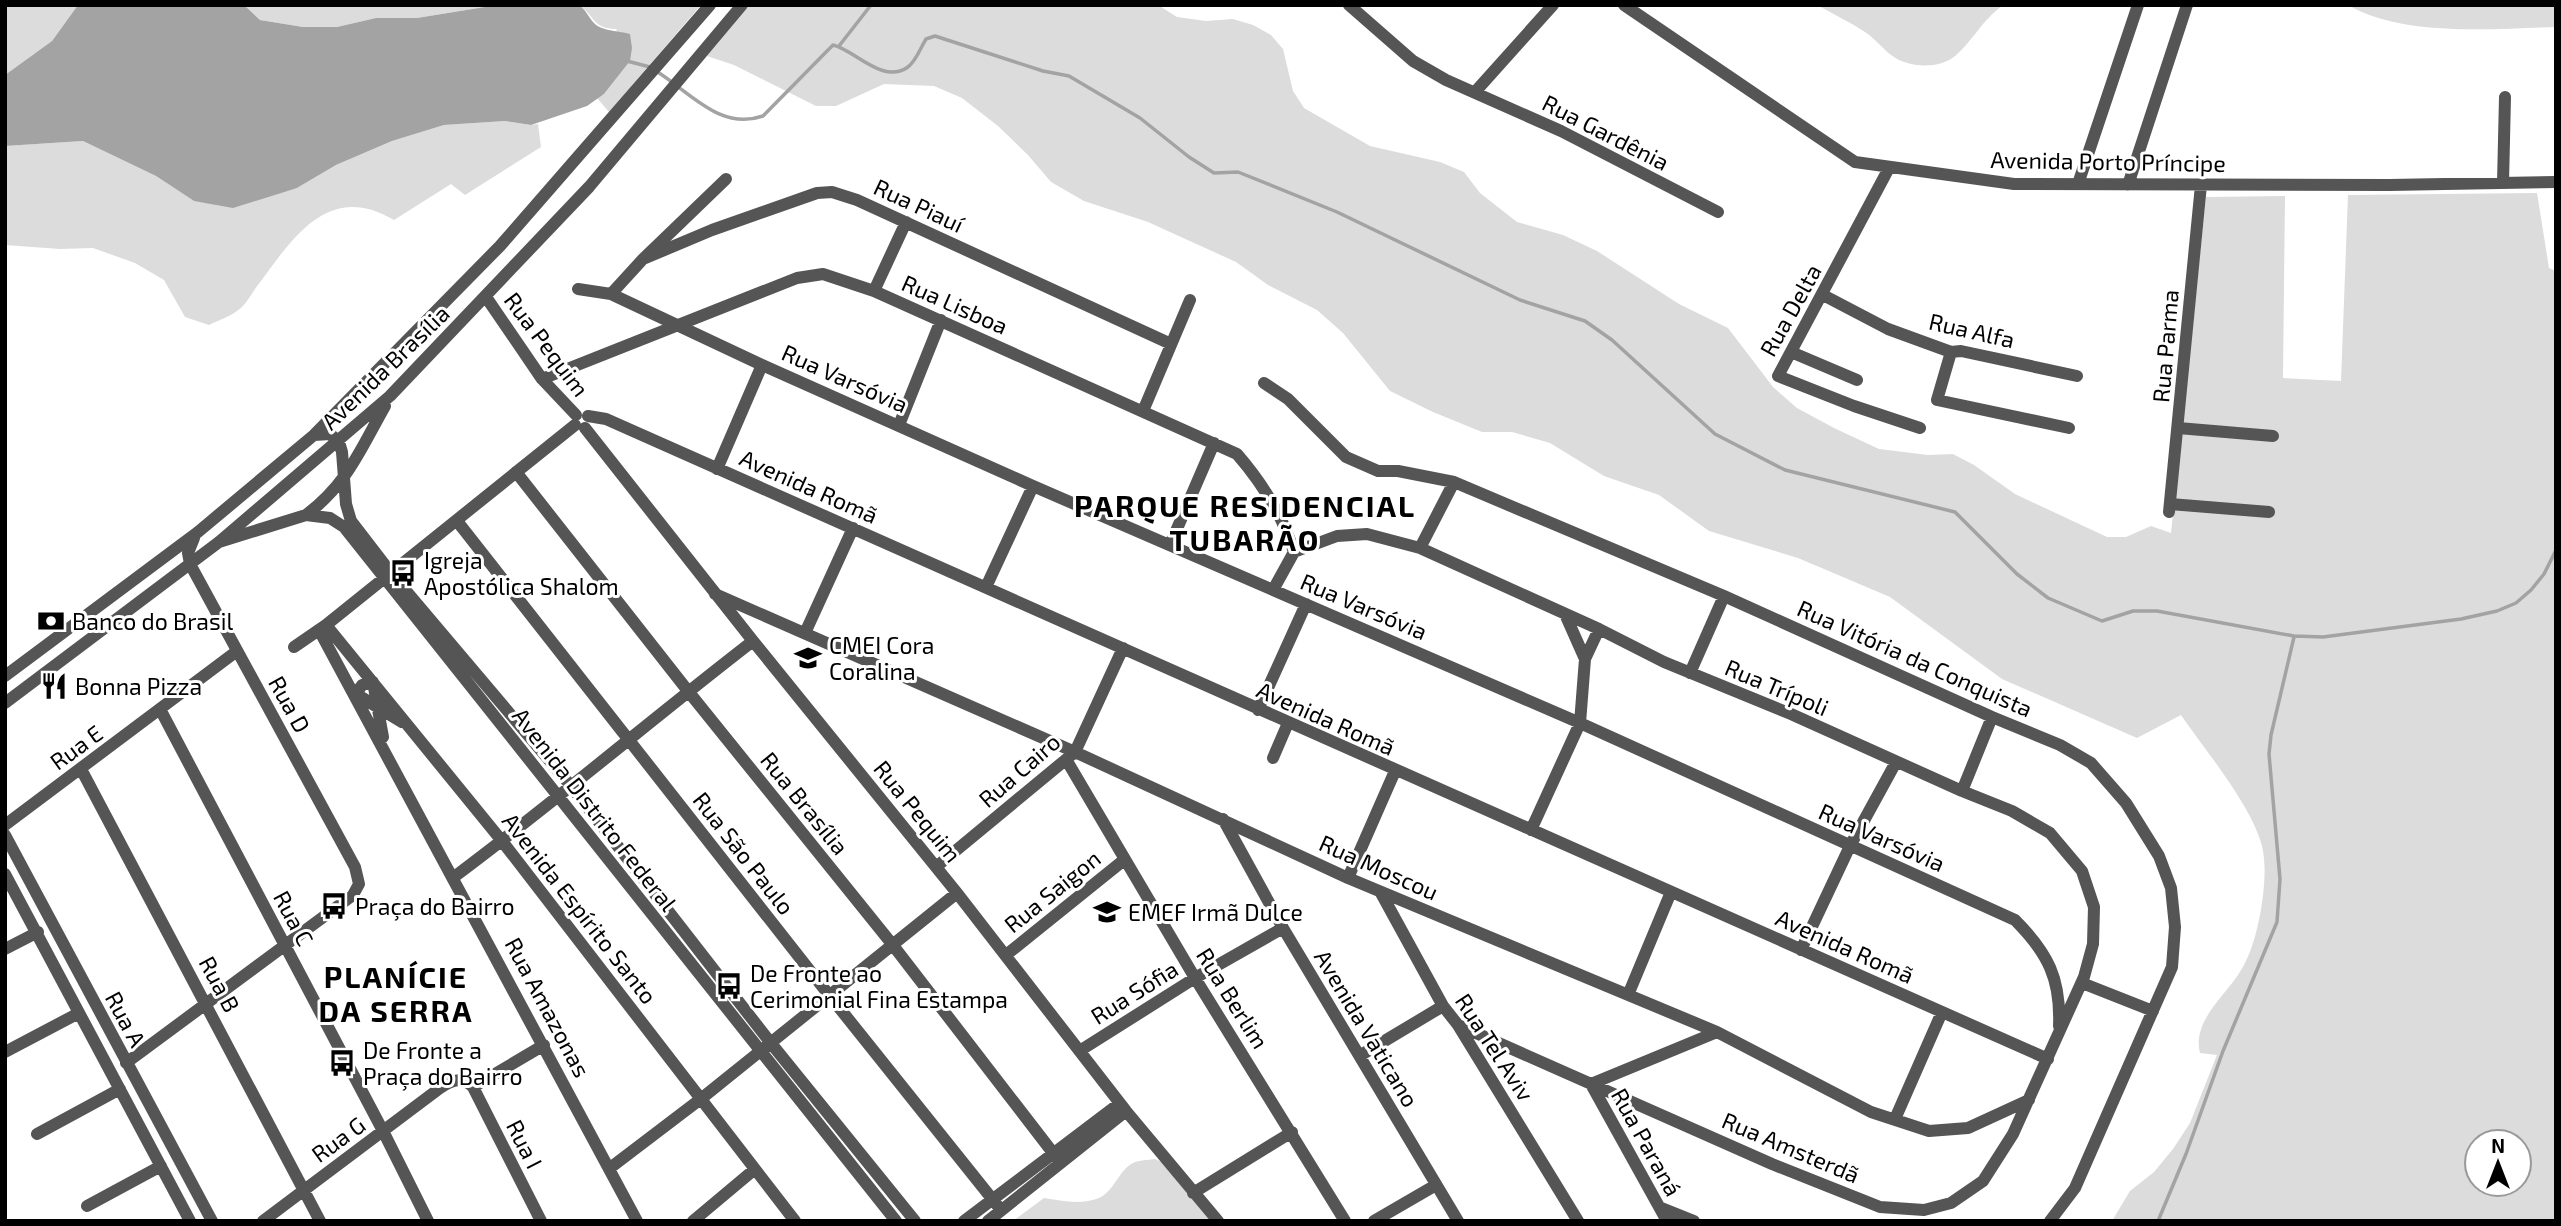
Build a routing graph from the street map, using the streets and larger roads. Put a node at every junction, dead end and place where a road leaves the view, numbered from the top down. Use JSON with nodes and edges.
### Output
{"nodes":[{"id":1,"x":710,"y":5,"type":"edge"},
{"id":2,"x":741,"y":5,"type":"edge"},
{"id":3,"x":1349,"y":5,"type":"edge"},
{"id":4,"x":1553,"y":5,"type":"edge"},
{"id":5,"x":1624,"y":5,"type":"edge"},
{"id":6,"x":2138,"y":5,"type":"edge"},
{"id":7,"x":2187,"y":5,"type":"edge"},
{"id":8,"x":1475,"y":92,"type":"junction"},
{"id":9,"x":2505,"y":97,"type":"dead end"},
{"id":10,"x":1889,"y":168,"type":"junction"},
{"id":11,"x":726,"y":179,"type":"dead end"},
{"id":12,"x":2556,"y":182,"type":"edge"},
{"id":13,"x":2503,"y":183,"type":"junction"},
{"id":14,"x":2078,"y":184,"type":"junction"},
{"id":15,"x":2128,"y":185,"type":"junction"},
{"id":16,"x":2201,"y":185,"type":"junction"},
{"id":17,"x":1718,"y":212,"type":"dead end"},
{"id":18,"x":906,"y":222,"type":"junction"},
{"id":19,"x":643,"y":259,"type":"junction"},
{"id":20,"x":578,"y":289,"type":"dead end"},
{"id":21,"x":874,"y":291,"type":"junction"},
{"id":22,"x":611,"y":294,"type":"junction"},
{"id":23,"x":1823,"y":295,"type":"junction"},
{"id":24,"x":486,"y":297,"type":"junction"},
{"id":25,"x":1190,"y":300,"type":"dead end"},
{"id":26,"x":941,"y":320,"type":"junction"},
{"id":27,"x":676,"y":324,"type":"junction"},
{"id":28,"x":1171,"y":344,"type":"junction"},
{"id":29,"x":1791,"y":352,"type":"junction"},
{"id":30,"x":1951,"y":352,"type":"junction"},
{"id":31,"x":762,"y":365,"type":"junction"},
{"id":32,"x":2077,"y":376,"type":"dead end"},
{"id":33,"x":542,"y":379,"type":"junction"},
{"id":34,"x":1857,"y":380,"type":"dead end"},
{"id":35,"x":1264,"y":383,"type":"dead end"},
{"id":36,"x":390,"y":396,"type":"junction"},
{"id":37,"x":1143,"y":411,"type":"junction"},
{"id":38,"x":581,"y":421,"type":"junction"},
{"id":39,"x":899,"y":425,"type":"junction"},
{"id":40,"x":1920,"y":428,"type":"dead end"},
{"id":41,"x":2069,"y":428,"type":"dead end"},
{"id":42,"x":2178,"y":428,"type":"junction"},
{"id":43,"x":314,"y":435,"type":"junction"},
{"id":44,"x":2273,"y":436,"type":"dead end"},
{"id":45,"x":339,"y":442,"type":"junction"},
{"id":46,"x":1214,"y":443,"type":"junction"},
{"id":47,"x":717,"y":469,"type":"junction"},
{"id":48,"x":516,"y":472,"type":"junction"},
{"id":49,"x":345,"y":478,"type":"junction"},
{"id":50,"x":1454,"y":482,"type":"junction"},
{"id":51,"x":1033,"y":486,"type":"junction"},
{"id":52,"x":2269,"y":512,"type":"dead end"},
{"id":53,"x":306,"y":515,"type":"junction"},
{"id":54,"x":457,"y":522,"type":"junction"},
{"id":55,"x":853,"y":528,"type":"junction"},
{"id":56,"x":198,"y":532,"type":"junction"},
{"id":57,"x":219,"y":542,"type":"junction"},
{"id":58,"x":1170,"y":545,"type":"junction"},
{"id":59,"x":1420,"y":548,"type":"junction"},
{"id":60,"x":1294,"y":552,"type":"junction"},
{"id":61,"x":190,"y":564,"type":"junction"},
{"id":62,"x":387,"y":576,"type":"junction"},
{"id":63,"x":986,"y":587,"type":"junction"},
{"id":64,"x":1273,"y":590,"type":"junction"},
{"id":65,"x":715,"y":594,"type":"junction"},
{"id":66,"x":1724,"y":596,"type":"junction"},
{"id":67,"x":1306,"y":604,"type":"junction"},
{"id":68,"x":1565,"y":614,"type":"junction"},
{"id":69,"x":323,"y":627,"type":"junction"},
{"id":70,"x":1599,"y":629,"type":"junction"},
{"id":71,"x":805,"y":633,"type":"junction"},
{"id":72,"x":752,"y":641,"type":"junction"},
{"id":73,"x":294,"y":647,"type":"dead end"},
{"id":74,"x":1123,"y":648,"type":"junction"},
{"id":75,"x":237,"y":651,"type":"junction"},
{"id":76,"x":1585,"y":659,"type":"junction"},
{"id":77,"x":1690,"y":673,"type":"junction"},
{"id":78,"x":5,"y":676,"type":"edge"},
{"id":79,"x":373,"y":681,"type":"junction"},
{"id":80,"x":688,"y":691,"type":"junction"},
{"id":81,"x":356,"y":694,"type":"junction"},
{"id":82,"x":5,"y":703,"type":"edge"},
{"id":83,"x":377,"y":706,"type":"junction"},
{"id":84,"x":160,"y":709,"type":"junction"},
{"id":85,"x":1258,"y":710,"type":"junction"},
{"id":86,"x":1992,"y":717,"type":"junction"},
{"id":87,"x":1288,"y":723,"type":"junction"},
{"id":88,"x":1580,"y":723,"type":"junction"},
{"id":89,"x":411,"y":728,"type":"junction"},
{"id":90,"x":627,"y":739,"type":"junction"},
{"id":91,"x":386,"y":751,"type":"junction"},
{"id":92,"x":1071,"y":756,"type":"junction"},
{"id":93,"x":1273,"y":758,"type":"dead end"},
{"id":94,"x":1896,"y":762,"type":"junction"},
{"id":95,"x":81,"y":769,"type":"junction"},
{"id":96,"x":1395,"y":771,"type":"junction"},
{"id":97,"x":571,"y":786,"type":"junction"},
{"id":98,"x":1962,"y":791,"type":"junction"},
{"id":99,"x":559,"y":796,"type":"junction"},
{"id":100,"x":1222,"y":819,"type":"junction"},
{"id":101,"x":5,"y":825,"type":"edge"},
{"id":102,"x":1531,"y":830,"type":"junction"},
{"id":103,"x":5,"y":835,"type":"edge"},
{"id":104,"x":502,"y":841,"type":"junction"},
{"id":105,"x":1850,"y":846,"type":"junction"},
{"id":106,"x":1124,"y":860,"type":"junction"},
{"id":107,"x":936,"y":867,"type":"junction"},
{"id":108,"x":5,"y":874,"type":"edge"},
{"id":109,"x":454,"y":877,"type":"junction"},
{"id":110,"x":1348,"y":878,"type":"junction"},
{"id":111,"x":1671,"y":891,"type":"junction"},
{"id":112,"x":957,"y":892,"type":"junction"},
{"id":113,"x":1381,"y":892,"type":"junction"},
{"id":114,"x":1283,"y":928,"type":"junction"},
{"id":115,"x":38,"y":932,"type":"junction"},
{"id":116,"x":892,"y":944,"type":"junction"},
{"id":117,"x":284,"y":945,"type":"junction"},
{"id":118,"x":5,"y":949,"type":"edge"},
{"id":119,"x":1801,"y":950,"type":"junction"},
{"id":120,"x":1006,"y":955,"type":"junction"},
{"id":121,"x":1195,"y":978,"type":"junction"},
{"id":122,"x":2082,"y":983,"type":"junction"},
{"id":123,"x":829,"y":995,"type":"junction"},
{"id":124,"x":1628,"y":995,"type":"junction"},
{"id":125,"x":206,"y":1003,"type":"junction"},
{"id":126,"x":1443,"y":1006,"type":"junction"},
{"id":127,"x":2153,"y":1011,"type":"junction"},
{"id":128,"x":1942,"y":1012,"type":"junction"},
{"id":129,"x":79,"y":1013,"type":"junction"},
{"id":130,"x":1458,"y":1025,"type":"junction"},
{"id":131,"x":1717,"y":1032,"type":"junction"},
{"id":132,"x":2058,"y":1032,"type":"junction"},
{"id":133,"x":770,"y":1042,"type":"junction"},
{"id":134,"x":544,"y":1045,"type":"junction"},
{"id":135,"x":1081,"y":1050,"type":"junction"},
{"id":136,"x":760,"y":1051,"type":"junction"},
{"id":137,"x":5,"y":1052,"type":"edge"},
{"id":138,"x":1361,"y":1055,"type":"junction"},
{"id":139,"x":2048,"y":1059,"type":"junction"},
{"id":140,"x":126,"y":1063,"type":"junction"},
{"id":141,"x":1591,"y":1084,"type":"junction"},
{"id":142,"x":473,"y":1087,"type":"junction"},
{"id":143,"x":120,"y":1089,"type":"junction"},
{"id":144,"x":702,"y":1098,"type":"junction"},
{"id":145,"x":2029,"y":1100,"type":"junction"},
{"id":146,"x":1123,"y":1107,"type":"junction"},
{"id":147,"x":1895,"y":1119,"type":"junction"},
{"id":148,"x":383,"y":1131,"type":"junction"},
{"id":149,"x":1292,"y":1132,"type":"junction"},
{"id":150,"x":37,"y":1134,"type":"dead end"},
{"id":151,"x":1056,"y":1158,"type":"junction"},
{"id":152,"x":161,"y":1166,"type":"junction"},
{"id":153,"x":610,"y":1168,"type":"junction"},
{"id":154,"x":755,"y":1169,"type":"junction"},
{"id":155,"x":1437,"y":1185,"type":"junction"},
{"id":156,"x":304,"y":1190,"type":"junction"},
{"id":157,"x":1193,"y":1193,"type":"junction"},
{"id":158,"x":991,"y":1199,"type":"junction"},
{"id":159,"x":87,"y":1206,"type":"dead end"},
{"id":160,"x":1658,"y":1206,"type":"junction"},
{"id":161,"x":1001,"y":1210,"type":"junction"},
{"id":162,"x":1926,"y":1216,"type":"edge"},
{"id":163,"x":190,"y":1221,"type":"edge"},
{"id":164,"x":212,"y":1221,"type":"edge"},
{"id":165,"x":263,"y":1221,"type":"edge"},
{"id":166,"x":320,"y":1221,"type":"edge"},
{"id":167,"x":428,"y":1221,"type":"edge"},
{"id":168,"x":541,"y":1221,"type":"edge"},
{"id":169,"x":637,"y":1221,"type":"edge"},
{"id":170,"x":693,"y":1221,"type":"edge"},
{"id":171,"x":795,"y":1221,"type":"edge"},
{"id":172,"x":896,"y":1221,"type":"edge"},
{"id":173,"x":915,"y":1221,"type":"edge"},
{"id":174,"x":964,"y":1221,"type":"edge"},
{"id":175,"x":988,"y":1221,"type":"edge"},
{"id":176,"x":1218,"y":1221,"type":"edge"},
{"id":177,"x":1345,"y":1221,"type":"edge"},
{"id":178,"x":1374,"y":1221,"type":"edge"},
{"id":179,"x":1458,"y":1221,"type":"edge"},
{"id":180,"x":1578,"y":1221,"type":"edge"},
{"id":181,"x":1667,"y":1221,"type":"edge"},
{"id":182,"x":1695,"y":1221,"type":"edge"},
{"id":183,"x":2050,"y":1221,"type":"edge"}],
"edges":[{"from":1,"to":43,"type":"street","name":"Avenida Brasília"},
{"from":2,"to":24,"type":"street","name":"Avenida Brasília"},
{"from":3,"to":8,"type":"street","name":"Rua Gardênia"},
{"from":4,"to":8,"type":"street"},
{"from":5,"to":10,"type":"street","name":"Avenida Porto Príncipe"},
{"from":6,"to":14,"type":"street"},
{"from":7,"to":15,"type":"street"},
{"from":8,"to":17,"type":"street","name":"Rua Gardênia"},
{"from":9,"to":13,"type":"street"},
{"from":10,"to":14,"type":"street","name":"Avenida Porto Príncipe"},
{"from":10,"to":23,"type":"street","name":"Rua Delta"},
{"from":11,"to":19,"type":"street"},
{"from":12,"to":13,"type":"street","name":"Avenida Porto Príncipe"},
{"from":13,"to":16,"type":"street","name":"Avenida Porto Príncipe"},
{"from":14,"to":15,"type":"street","name":"Avenida Porto Príncipe"},
{"from":15,"to":16,"type":"street","name":"Avenida Porto Príncipe"},
{"from":16,"to":42,"type":"street","name":"Rua Parma"},
{"from":18,"to":19,"type":"street","name":"Rua Piauí"},
{"from":18,"to":21,"type":"street"},
{"from":18,"to":28,"type":"street","name":"Rua Piauí"},
{"from":19,"to":22,"type":"street"},
{"from":20,"to":22,"type":"street","name":"Rua Varsóvia"},
{"from":21,"to":26,"type":"street","name":"Rua Lisboa"},
{"from":21,"to":27,"type":"street","name":"Rua Lisboa"},
{"from":22,"to":27,"type":"street","name":"Rua Varsóvia"},
{"from":23,"to":29,"type":"street","name":"Rua Delta"},
{"from":23,"to":30,"type":"street","name":"Rua Alfa"},
{"from":24,"to":33,"type":"street","name":"Rua Pequim"},
{"from":24,"to":36,"type":"street","name":"Avenida Brasília"},
{"from":25,"to":28,"type":"street"},
{"from":26,"to":37,"type":"street","name":"Rua Lisboa"},
{"from":26,"to":39,"type":"street"},
{"from":27,"to":31,"type":"street","name":"Rua Varsóvia"},
{"from":27,"to":33,"type":"street","name":"Rua Lisboa"},
{"from":28,"to":37,"type":"street"},
{"from":29,"to":34,"type":"street"},
{"from":29,"to":40,"type":"street","name":"Rua Delta"},
{"from":30,"to":32,"type":"street","name":"Rua Alfa"},
{"from":30,"to":41,"type":"street"},
{"from":31,"to":39,"type":"street","name":"Rua Varsóvia"},
{"from":31,"to":47,"type":"street"},
{"from":33,"to":38,"type":"street","name":"Rua Pequim"},
{"from":35,"to":50,"type":"street","name":"Rua Vitória da Conquista"},
{"from":36,"to":45,"type":"street","name":"Avenida Brasília"},
{"from":36,"to":49,"type":"street"},
{"from":37,"to":46,"type":"street","name":"Rua Lisboa"},
{"from":38,"to":47,"type":"street","name":"Avenida Romã"},
{"from":38,"to":48,"type":"street"},
{"from":38,"to":65,"type":"street","name":"Rua Pequim"},
{"from":39,"to":51,"type":"street","name":"Rua Varsóvia"},
{"from":42,"to":44,"type":"street"},
{"from":42,"to":52,"type":"street","name":"Rua Parma"},
{"from":43,"to":45,"type":"street"},
{"from":43,"to":56,"type":"street","name":"Avenida Brasília"},
{"from":45,"to":49,"type":"street","name":"Avenida Distrito Federal"},
{"from":45,"to":57,"type":"street","name":"Avenida Brasília"},
{"from":46,"to":58,"type":"street"},
{"from":46,"to":60,"type":"street","name":"Rua Lisboa"},
{"from":47,"to":55,"type":"street","name":"Avenida Romã"},
{"from":48,"to":54,"type":"street"},
{"from":48,"to":80,"type":"street","name":"Rua Brasília"},
{"from":49,"to":53,"type":"street"},
{"from":49,"to":62,"type":"street","name":"Avenida Distrito Federal"},
{"from":50,"to":59,"type":"street"},
{"from":50,"to":66,"type":"street","name":"Rua Vitória da Conquista"},
{"from":51,"to":58,"type":"street","name":"Rua Varsóvia"},
{"from":51,"to":63,"type":"street"},
{"from":53,"to":57,"type":"street"},
{"from":53,"to":62,"type":"street","name":"Avenida Distrito Federal"},
{"from":54,"to":62,"type":"street"},
{"from":54,"to":90,"type":"street","name":"Rua São Paulo"},
{"from":55,"to":63,"type":"street","name":"Avenida Romã"},
{"from":55,"to":71,"type":"street"},
{"from":56,"to":61,"type":"street"},
{"from":56,"to":78,"type":"street","name":"Avenida Brasília"},
{"from":57,"to":61,"type":"street","name":"Avenida Brasília"},
{"from":58,"to":64,"type":"street","name":"Rua Varsóvia"},
{"from":59,"to":60,"type":"street","name":"Rua Trípoli"},
{"from":59,"to":68,"type":"street","name":"Rua Trípoli"},
{"from":60,"to":64,"type":"street"},
{"from":61,"to":75,"type":"street","name":"Rua D"},
{"from":61,"to":82,"type":"street","name":"Avenida Brasília"},
{"from":62,"to":69,"type":"street"},
{"from":62,"to":97,"type":"street","name":"Avenida Distrito Federal"},
{"from":62,"to":99,"type":"street","name":"Avenida Distrito Federal"},
{"from":63,"to":74,"type":"street","name":"Avenida Romã"},
{"from":64,"to":67,"type":"street","name":"Rua Varsóvia"},
{"from":65,"to":71,"type":"street","name":"Rua Moscou"},
{"from":65,"to":72,"type":"street","name":"Rua Pequim"},
{"from":66,"to":77,"type":"street"},
{"from":66,"to":86,"type":"street","name":"Rua Vitória da Conquista"},
{"from":67,"to":85,"type":"street"},
{"from":67,"to":88,"type":"street","name":"Rua Varsóvia"},
{"from":68,"to":70,"type":"street","name":"Rua Trípoli"},
{"from":68,"to":76,"type":"street"},
{"from":69,"to":73,"type":"street"},
{"from":69,"to":79,"type":"street","name":"Avenida Espírito Santo"},
{"from":69,"to":81,"type":"street","name":"Rua Amazonas"},
{"from":70,"to":76,"type":"street"},
{"from":70,"to":77,"type":"street","name":"Rua Trípoli"},
{"from":71,"to":92,"type":"street","name":"Rua Moscou"},
{"from":72,"to":80,"type":"street"},
{"from":72,"to":107,"type":"street","name":"Rua Pequim"},
{"from":74,"to":85,"type":"street","name":"Avenida Romã"},
{"from":74,"to":92,"type":"street","name":"Rua Cairo"},
{"from":75,"to":84,"type":"street","name":"Rua E"},
{"from":75,"to":117,"type":"street","name":"Rua D"},
{"from":76,"to":88,"type":"street"},
{"from":77,"to":94,"type":"street","name":"Rua Trípoli"},
{"from":79,"to":81,"type":"street"},
{"from":79,"to":83,"type":"street"},
{"from":79,"to":89,"type":"street","name":"Avenida Espírito Santo"},
{"from":80,"to":90,"type":"street"},
{"from":80,"to":116,"type":"street","name":"Rua Brasília"},
{"from":81,"to":83,"type":"street"},
{"from":81,"to":91,"type":"street","name":"Rua Amazonas"},
{"from":83,"to":89,"type":"street"},
{"from":83,"to":91,"type":"street"},
{"from":84,"to":95,"type":"street","name":"Rua E"},
{"from":84,"to":117,"type":"street","name":"Rua C"},
{"from":85,"to":87,"type":"street","name":"Avenida Romã"},
{"from":86,"to":98,"type":"street"},
{"from":86,"to":127,"type":"street","name":"Rua Vitória da Conquista"},
{"from":87,"to":93,"type":"street"},
{"from":87,"to":96,"type":"street","name":"Avenida Romã"},
{"from":88,"to":102,"type":"street"},
{"from":88,"to":105,"type":"street","name":"Rua Varsóvia"},
{"from":89,"to":104,"type":"street","name":"Avenida Espírito Santo"},
{"from":90,"to":97,"type":"street"},
{"from":90,"to":123,"type":"street","name":"Rua São Paulo"},
{"from":91,"to":109,"type":"street","name":"Rua Amazonas"},
{"from":92,"to":100,"type":"street","name":"Rua Moscou"},
{"from":92,"to":106,"type":"street","name":"Rua Berlim"},
{"from":92,"to":107,"type":"street","name":"Rua Cairo"},
{"from":94,"to":98,"type":"street","name":"Rua Trípoli"},
{"from":94,"to":105,"type":"street"},
{"from":95,"to":101,"type":"street","name":"Rua E"},
{"from":95,"to":125,"type":"street","name":"Rua B"},
{"from":96,"to":102,"type":"street","name":"Avenida Romã"},
{"from":96,"to":110,"type":"street"},
{"from":97,"to":99,"type":"street"},
{"from":97,"to":133,"type":"street","name":"Avenida Distrito Federal"},
{"from":98,"to":122,"type":"street","name":"Rua Trípoli"},
{"from":99,"to":104,"type":"street"},
{"from":99,"to":136,"type":"street","name":"Avenida Distrito Federal"},
{"from":100,"to":110,"type":"street","name":"Rua Moscou"},
{"from":100,"to":114,"type":"street","name":"Avenida Vaticano"},
{"from":102,"to":111,"type":"street","name":"Avenida Romã"},
{"from":103,"to":140,"type":"street","name":"Rua A"},
{"from":104,"to":109,"type":"street"},
{"from":104,"to":144,"type":"street","name":"Avenida Espírito Santo"},
{"from":105,"to":119,"type":"street"},
{"from":105,"to":132,"type":"street","name":"Rua Varsóvia"},
{"from":106,"to":120,"type":"street","name":"Rua Saigon"},
{"from":106,"to":121,"type":"street","name":"Rua Berlim"},
{"from":107,"to":112,"type":"street","name":"Rua Pequim"},
{"from":108,"to":115,"type":"street"},
{"from":109,"to":134,"type":"street","name":"Rua Amazonas"},
{"from":110,"to":113,"type":"street","name":"Rua Moscou"},
{"from":111,"to":119,"type":"street","name":"Avenida Romã"},
{"from":111,"to":124,"type":"street"},
{"from":112,"to":116,"type":"street"},
{"from":112,"to":120,"type":"street","name":"Rua Pequim"},
{"from":113,"to":124,"type":"street","name":"Rua Moscou"},
{"from":113,"to":126,"type":"street","name":"Rua Tel Aviv"},
{"from":114,"to":121,"type":"street","name":"Rua Sófia"},
{"from":114,"to":138,"type":"street","name":"Avenida Vaticano"},
{"from":115,"to":118,"type":"street"},
{"from":115,"to":129,"type":"street"},
{"from":116,"to":123,"type":"street"},
{"from":116,"to":151,"type":"street","name":"Rua Brasília"},
{"from":117,"to":125,"type":"street"},
{"from":117,"to":148,"type":"street","name":"Rua C"},
{"from":119,"to":128,"type":"street","name":"Avenida Romã"},
{"from":120,"to":135,"type":"street","name":"Rua Pequim"},
{"from":121,"to":135,"type":"street","name":"Rua Sófia"},
{"from":121,"to":149,"type":"street","name":"Rua Berlim"},
{"from":122,"to":127,"type":"street"},
{"from":122,"to":132,"type":"street","name":"Rua Trípoli"},
{"from":123,"to":133,"type":"street"},
{"from":123,"to":158,"type":"street","name":"Rua São Paulo"},
{"from":124,"to":131,"type":"street","name":"Rua Moscou"},
{"from":125,"to":140,"type":"street"},
{"from":125,"to":156,"type":"street","name":"Rua B"},
{"from":126,"to":130,"type":"street","name":"Rua Tel Aviv"},
{"from":126,"to":138,"type":"street"},
{"from":127,"to":183,"type":"street","name":"Rua Vitória da Conquista"},
{"from":128,"to":139,"type":"street","name":"Avenida Romã"},
{"from":128,"to":147,"type":"street"},
{"from":129,"to":137,"type":"street"},
{"from":129,"to":143,"type":"street"},
{"from":130,"to":141,"type":"street","name":"Rua Amsterdã"},
{"from":130,"to":180,"type":"street","name":"Rua Tel Aviv"},
{"from":131,"to":141,"type":"street"},
{"from":131,"to":147,"type":"street","name":"Rua Moscou"},
{"from":132,"to":139,"type":"street","name":"Rua Trípoli"},
{"from":133,"to":136,"type":"street"},
{"from":133,"to":173,"type":"street","name":"Avenida Distrito Federal"},
{"from":134,"to":142,"type":"street"},
{"from":134,"to":153,"type":"street","name":"Rua Amazonas"},
{"from":135,"to":146,"type":"street","name":"Rua Pequim"},
{"from":136,"to":144,"type":"street"},
{"from":136,"to":172,"type":"street","name":"Avenida Distrito Federal"},
{"from":138,"to":155,"type":"street","name":"Avenida Vaticano"},
{"from":139,"to":145,"type":"street","name":"Rua Amsterdã"},
{"from":140,"to":164,"type":"street","name":"Rua A"},
{"from":141,"to":160,"type":"street","name":"Rua Paraná"},
{"from":141,"to":162,"type":"street","name":"Rua Amsterdã"},
{"from":142,"to":148,"type":"street","name":"Rua G"},
{"from":142,"to":168,"type":"street","name":"Rua I"},
{"from":143,"to":150,"type":"street"},
{"from":143,"to":152,"type":"street"},
{"from":144,"to":153,"type":"street"},
{"from":144,"to":154,"type":"street","name":"Avenida Espírito Santo"},
{"from":145,"to":147,"type":"street","name":"Rua Moscou"},
{"from":145,"to":162,"type":"street","name":"Rua Amsterdã"},
{"from":146,"to":151,"type":"street"},
{"from":146,"to":157,"type":"street","name":"Rua Pequim"},
{"from":148,"to":156,"type":"street","name":"Rua G"},
{"from":148,"to":167,"type":"street","name":"Rua C"},
{"from":149,"to":157,"type":"street"},
{"from":149,"to":177,"type":"street","name":"Rua Berlim"},
{"from":151,"to":158,"type":"street"},
{"from":151,"to":161,"type":"street"},
{"from":152,"to":159,"type":"street"},
{"from":152,"to":163,"type":"street"},
{"from":153,"to":169,"type":"street","name":"Rua Amazonas"},
{"from":154,"to":170,"type":"street"},
{"from":154,"to":171,"type":"street","name":"Avenida Espírito Santo"},
{"from":155,"to":178,"type":"street"},
{"from":155,"to":179,"type":"street","name":"Avenida Vaticano"},
{"from":156,"to":165,"type":"street","name":"Rua G"},
{"from":156,"to":166,"type":"street","name":"Rua B"},
{"from":157,"to":176,"type":"street","name":"Rua Pequim"},
{"from":158,"to":161,"type":"street","name":"Rua São Paulo"},
{"from":158,"to":174,"type":"street"},
{"from":160,"to":181,"type":"street","name":"Rua Paraná"},
{"from":160,"to":182,"type":"street"},
{"from":161,"to":175,"type":"street"}]}
